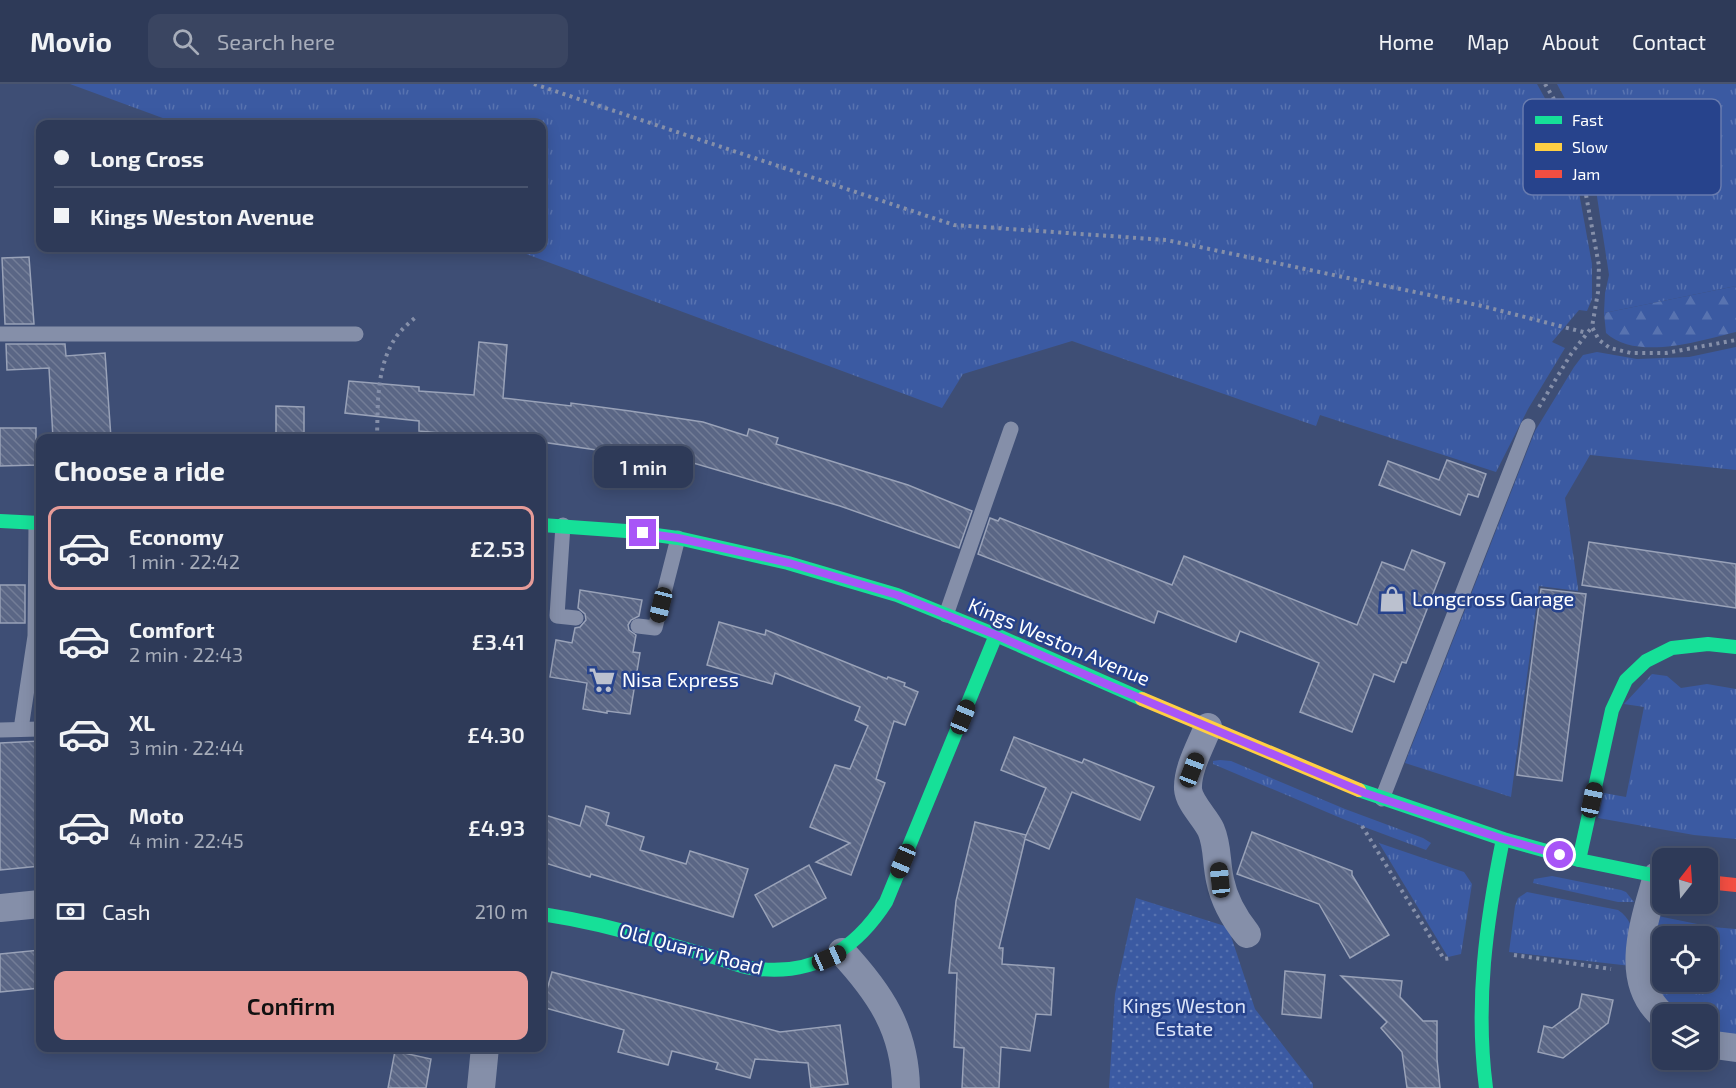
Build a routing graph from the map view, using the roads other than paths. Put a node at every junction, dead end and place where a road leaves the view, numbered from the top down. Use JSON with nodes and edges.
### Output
{"nodes":[{"id":1,"x":0,"y":334,"type":"edge"},
{"id":2,"x":357,"y":334,"type":"dead end"},
{"id":3,"x":1528,"y":426,"type":"road end"},
{"id":4,"x":1011,"y":429,"type":"dead end"},
{"id":5,"x":0,"y":521,"type":"edge"},
{"id":6,"x":36,"y":523,"type":"edge"},
{"id":7,"x":546,"y":525,"type":"edge"},
{"id":8,"x":563,"y":525,"type":"junction"},
{"id":9,"x":678,"y":538,"type":"junction"},
{"id":10,"x":36,"y":598,"type":"edge"},
{"id":11,"x":946,"y":615,"type":"junction"},
{"id":12,"x":576,"y":618,"type":"dead end"},
{"id":13,"x":638,"y":626,"type":"dead end"},
{"id":14,"x":996,"y":635,"type":"junction"},
{"id":15,"x":1736,"y":648,"type":"edge"},
{"id":16,"x":1208,"y":727,"type":"junction"},
{"id":17,"x":21,"y":729,"type":"junction"},
{"id":18,"x":36,"y":729,"type":"edge"},
{"id":19,"x":0,"y":730,"type":"edge"},
{"id":20,"x":1382,"y":798,"type":"junction"},
{"id":21,"x":1503,"y":839,"type":"junction"},
{"id":22,"x":1579,"y":860,"type":"junction"},
{"id":23,"x":1652,"y":875,"type":"edge"},
{"id":24,"x":1718,"y":883,"type":"edge"},
{"id":25,"x":1736,"y":885,"type":"edge"},
{"id":26,"x":1652,"y":900,"type":"edge"},
{"id":27,"x":36,"y":904,"type":"edge"},
{"id":28,"x":0,"y":908,"type":"edge"},
{"id":29,"x":546,"y":916,"type":"edge"},
{"id":30,"x":1247,"y":934,"type":"dead end"},
{"id":31,"x":842,"y":952,"type":"junction"},
{"id":32,"x":1653,"y":1004,"type":"edge"},
{"id":33,"x":1718,"y":1046,"type":"edge"},
{"id":34,"x":1736,"y":1048,"type":"edge"},
{"id":35,"x":485,"y":1052,"type":"edge"},
{"id":36,"x":481,"y":1088,"type":"edge"},
{"id":37,"x":906,"y":1088,"type":"edge"},
{"id":38,"x":1486,"y":1088,"type":"edge"}],
"edges":[{"from":1,"to":2,"type":"lane"},
{"from":3,"to":20,"type":"lane"},
{"from":4,"to":11,"type":"lane"},
{"from":5,"to":6,"type":"street"},
{"from":7,"to":8,"type":"street","name":"Kings Weston Avenue"},
{"from":8,"to":9,"type":"street","name":"Kings Weston Avenue"},
{"from":8,"to":12,"type":"lane"},
{"from":9,"to":11,"type":"street","name":"Kings Weston Avenue"},
{"from":9,"to":13,"type":"lane"},
{"from":10,"to":17,"type":"lane"},
{"from":11,"to":14,"type":"street","name":"Kings Weston Avenue"},
{"from":14,"to":16,"type":"street","name":"Kings Weston Avenue"},
{"from":14,"to":31,"type":"street","name":"Old Quarry Road"},
{"from":15,"to":22,"type":"street"},
{"from":16,"to":20,"type":"street","name":"Kings Weston Avenue"},
{"from":16,"to":30,"type":"street"},
{"from":17,"to":18,"type":"lane"},
{"from":17,"to":19,"type":"lane"},
{"from":20,"to":21,"type":"street","name":"Kings Weston Avenue"},
{"from":21,"to":22,"type":"street","name":"Kings Weston Avenue"},
{"from":21,"to":38,"type":"street"},
{"from":22,"to":23,"type":"street","name":"Kings Weston Avenue"},
{"from":24,"to":25,"type":"street"},
{"from":26,"to":32,"type":"street"},
{"from":27,"to":28,"type":"street"},
{"from":29,"to":31,"type":"street","name":"Old Quarry Road"},
{"from":31,"to":37,"type":"street"},
{"from":33,"to":34,"type":"street"},
{"from":35,"to":36,"type":"street"}]}
